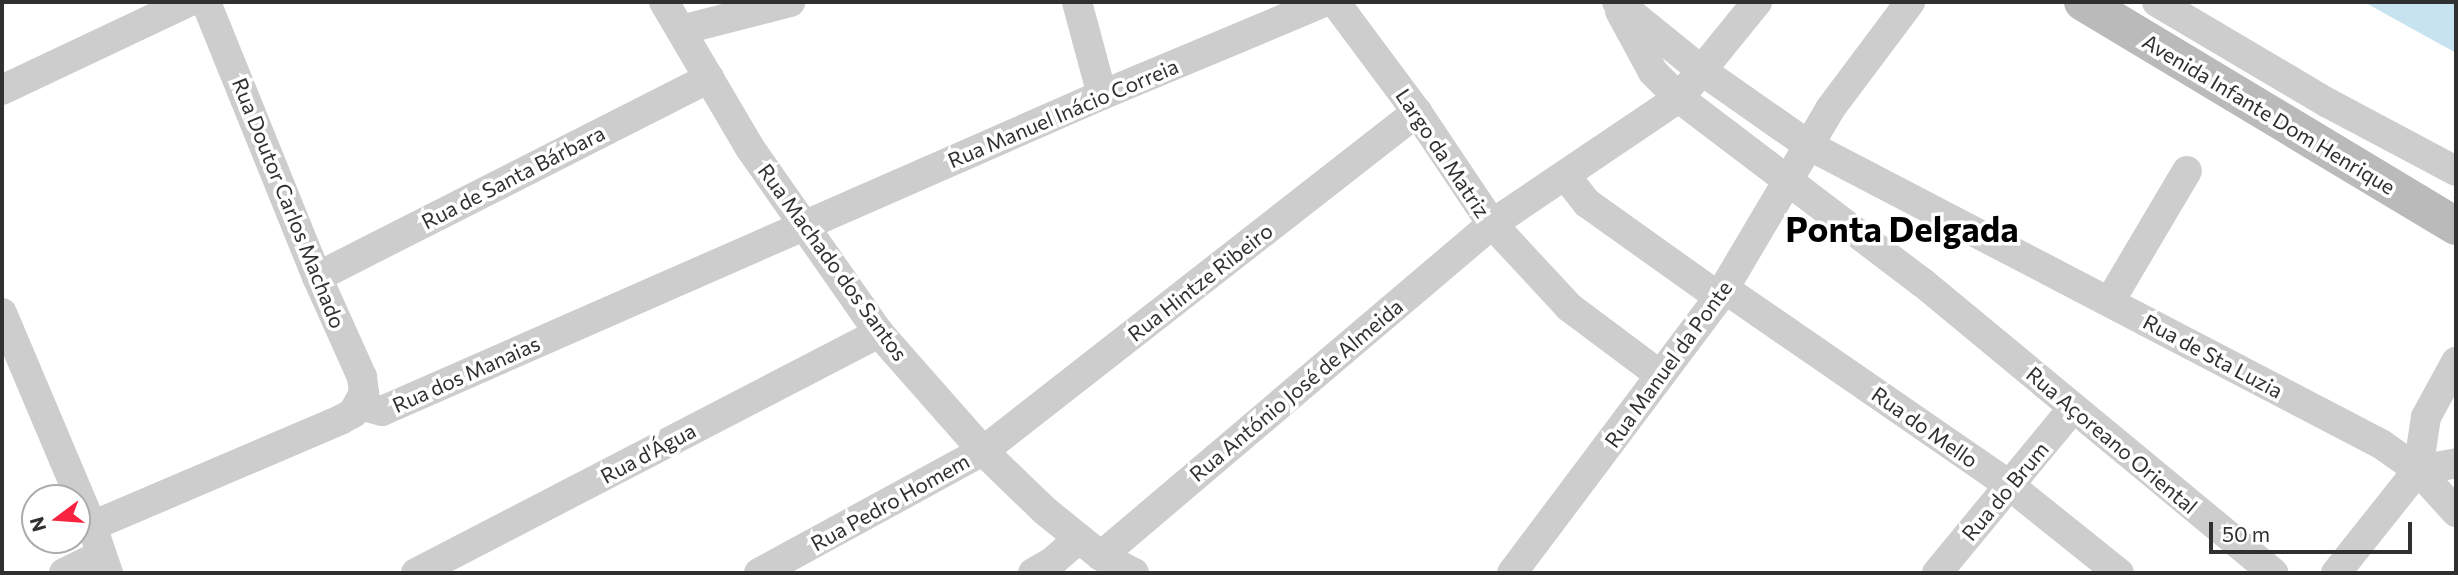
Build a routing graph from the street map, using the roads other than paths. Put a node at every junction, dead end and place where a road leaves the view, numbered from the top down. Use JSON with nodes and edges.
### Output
{"nodes":[{"id":1,"x":188,"y":2,"type":"edge"},
{"id":2,"x":206,"y":2,"type":"edge"},
{"id":3,"x":664,"y":2,"type":"edge"},
{"id":4,"x":790,"y":2,"type":"edge"},
{"id":5,"x":1076,"y":2,"type":"edge"},
{"id":6,"x":1324,"y":2,"type":"edge"},
{"id":7,"x":1335,"y":2,"type":"edge"},
{"id":8,"x":1616,"y":2,"type":"edge"},
{"id":9,"x":1757,"y":2,"type":"edge"},
{"id":10,"x":1910,"y":2,"type":"edge"},
{"id":11,"x":2083,"y":2,"type":"edge"},
{"id":12,"x":2157,"y":2,"type":"edge"},
{"id":13,"x":681,"y":30,"type":"junction"},
{"id":14,"x":1701,"y":70,"type":"junction"},
{"id":15,"x":709,"y":78,"type":"junction"},
{"id":16,"x":2,"y":90,"type":"edge"},
{"id":17,"x":1102,"y":95,"type":"junction"},
{"id":18,"x":1679,"y":98,"type":"junction"},
{"id":19,"x":1417,"y":112,"type":"junction"},
{"id":20,"x":1808,"y":145,"type":"junction"},
{"id":21,"x":2187,"y":171,"type":"dead end"},
{"id":22,"x":2456,"y":171,"type":"edge"},
{"id":23,"x":1565,"y":174,"type":"junction"},
{"id":24,"x":1789,"y":181,"type":"junction"},
{"id":25,"x":1492,"y":224,"type":"junction"},
{"id":26,"x":803,"y":226,"type":"junction"},
{"id":27,"x":2456,"y":226,"type":"edge"},
{"id":28,"x":317,"y":276,"type":"junction"},
{"id":29,"x":1722,"y":293,"type":"junction"},
{"id":30,"x":2110,"y":301,"type":"junction"},
{"id":31,"x":2,"y":313,"type":"edge"},
{"id":32,"x":879,"y":333,"type":"junction"},
{"id":33,"x":2456,"y":362,"type":"edge"},
{"id":34,"x":1660,"y":375,"type":"junction"},
{"id":35,"x":360,"y":405,"type":"junction"},
{"id":36,"x":2073,"y":408,"type":"junction"},
{"id":37,"x":983,"y":451,"type":"junction"},
{"id":38,"x":2456,"y":463,"type":"edge"},
{"id":39,"x":2418,"y":470,"type":"junction"},
{"id":40,"x":2009,"y":485,"type":"junction"},
{"id":41,"x":2456,"y":512,"type":"edge"},
{"id":42,"x":92,"y":526,"type":"junction"},
{"id":43,"x":1089,"y":548,"type":"junction"},
{"id":44,"x":465,"y":560,"type":"edge"},
{"id":45,"x":104,"y":564,"type":"edge"},
{"id":46,"x":64,"y":573,"type":"edge"},
{"id":47,"x":416,"y":573,"type":"edge"},
{"id":48,"x":759,"y":573,"type":"edge"},
{"id":49,"x":1032,"y":573,"type":"edge"},
{"id":50,"x":1134,"y":573,"type":"edge"},
{"id":51,"x":1512,"y":573,"type":"edge"},
{"id":52,"x":1937,"y":573,"type":"edge"},
{"id":53,"x":2119,"y":573,"type":"edge"},
{"id":54,"x":2273,"y":573,"type":"edge"},
{"id":55,"x":2336,"y":573,"type":"edge"}],
"edges":[{"from":1,"to":16,"type":"street"},
{"from":2,"to":28,"type":"street","name":"Rua Doutor Carlos Machado"},
{"from":3,"to":13,"type":"street","name":"Rua Machado dos Santos"},
{"from":4,"to":13,"type":"street"},
{"from":5,"to":17,"type":"street"},
{"from":6,"to":17,"type":"street","name":"Rua Manuel Inácio Correia"},
{"from":7,"to":19,"type":"street","name":"Largo da Matriz"},
{"from":8,"to":14,"type":"street"},
{"from":8,"to":18,"type":"street"},
{"from":9,"to":14,"type":"street","name":"Largo da Matriz"},
{"from":10,"to":20,"type":"street","name":"Rua Manuel da Ponte"},
{"from":11,"to":27,"type":"main road","name":"Avenida Infante Dom Henrique"},
{"from":12,"to":22,"type":"street","name":"Avenida Infante Dom Henrique"},
{"from":13,"to":15,"type":"street","name":"Rua Machado dos Santos"},
{"from":14,"to":18,"type":"street","name":"Largo da Matriz"},
{"from":14,"to":20,"type":"street","name":"Rua de Sta Luzia"},
{"from":15,"to":26,"type":"street","name":"Rua Machado dos Santos"},
{"from":15,"to":28,"type":"street","name":"Rua de Santa Bárbara"},
{"from":17,"to":26,"type":"street","name":"Rua Manuel Inácio Correia"},
{"from":18,"to":23,"type":"street","name":"Largo da Matriz"},
{"from":18,"to":24,"type":"street","name":"Rua Açoreano Oriental"},
{"from":19,"to":25,"type":"street","name":"Largo da Matriz"},
{"from":19,"to":37,"type":"street","name":"Rua Hintze Ribeiro"},
{"from":20,"to":24,"type":"street","name":"Rua Manuel da Ponte"},
{"from":20,"to":30,"type":"street","name":"Rua de Sta Luzia"},
{"from":21,"to":30,"type":"street"},
{"from":23,"to":25,"type":"street","name":"Largo da Matriz"},
{"from":23,"to":29,"type":"street","name":"Rua do Mello"},
{"from":24,"to":29,"type":"street","name":"Rua Manuel da Ponte"},
{"from":24,"to":36,"type":"street","name":"Rua Açoreano Oriental"},
{"from":25,"to":34,"type":"street"},
{"from":25,"to":43,"type":"street","name":"Rua António José de Almeida"},
{"from":26,"to":32,"type":"street","name":"Rua Machado dos Santos"},
{"from":26,"to":35,"type":"street","name":"Rua dos Manaias"},
{"from":28,"to":35,"type":"street","name":"Rua Doutor Carlos Machado"},
{"from":29,"to":34,"type":"street","name":"Rua Manuel da Ponte"},
{"from":29,"to":40,"type":"street","name":"Rua do Mello"},
{"from":30,"to":39,"type":"street","name":"Rua de Sta Luzia"},
{"from":31,"to":42,"type":"street"},
{"from":32,"to":37,"type":"street","name":"Rua Machado dos Santos"},
{"from":32,"to":44,"type":"street","name":"Rua d'Água"},
{"from":33,"to":39,"type":"street"},
{"from":34,"to":51,"type":"street","name":"Rua Manuel da Ponte"},
{"from":35,"to":42,"type":"street","name":"Rua dos Manaias"},
{"from":36,"to":40,"type":"street","name":"Rua do Brum"},
{"from":36,"to":54,"type":"street","name":"Rua Açoreano Oriental"},
{"from":37,"to":43,"type":"street","name":"Rua Machado dos Santos"},
{"from":37,"to":48,"type":"street","name":"Rua Pedro Homem"},
{"from":38,"to":39,"type":"street"},
{"from":39,"to":41,"type":"street","name":"Rua de Sta Luzia"},
{"from":39,"to":55,"type":"street"},
{"from":40,"to":52,"type":"street","name":"Rua do Brum"},
{"from":40,"to":53,"type":"street","name":"Rua do Mello"},
{"from":42,"to":45,"type":"street"},
{"from":43,"to":49,"type":"street","name":"Rua António José de Almeida"},
{"from":43,"to":50,"type":"street","name":"Rua Machado dos Santos"},
{"from":44,"to":47,"type":"street","name":"Rua d'Água"},
{"from":45,"to":46,"type":"street"}]}
